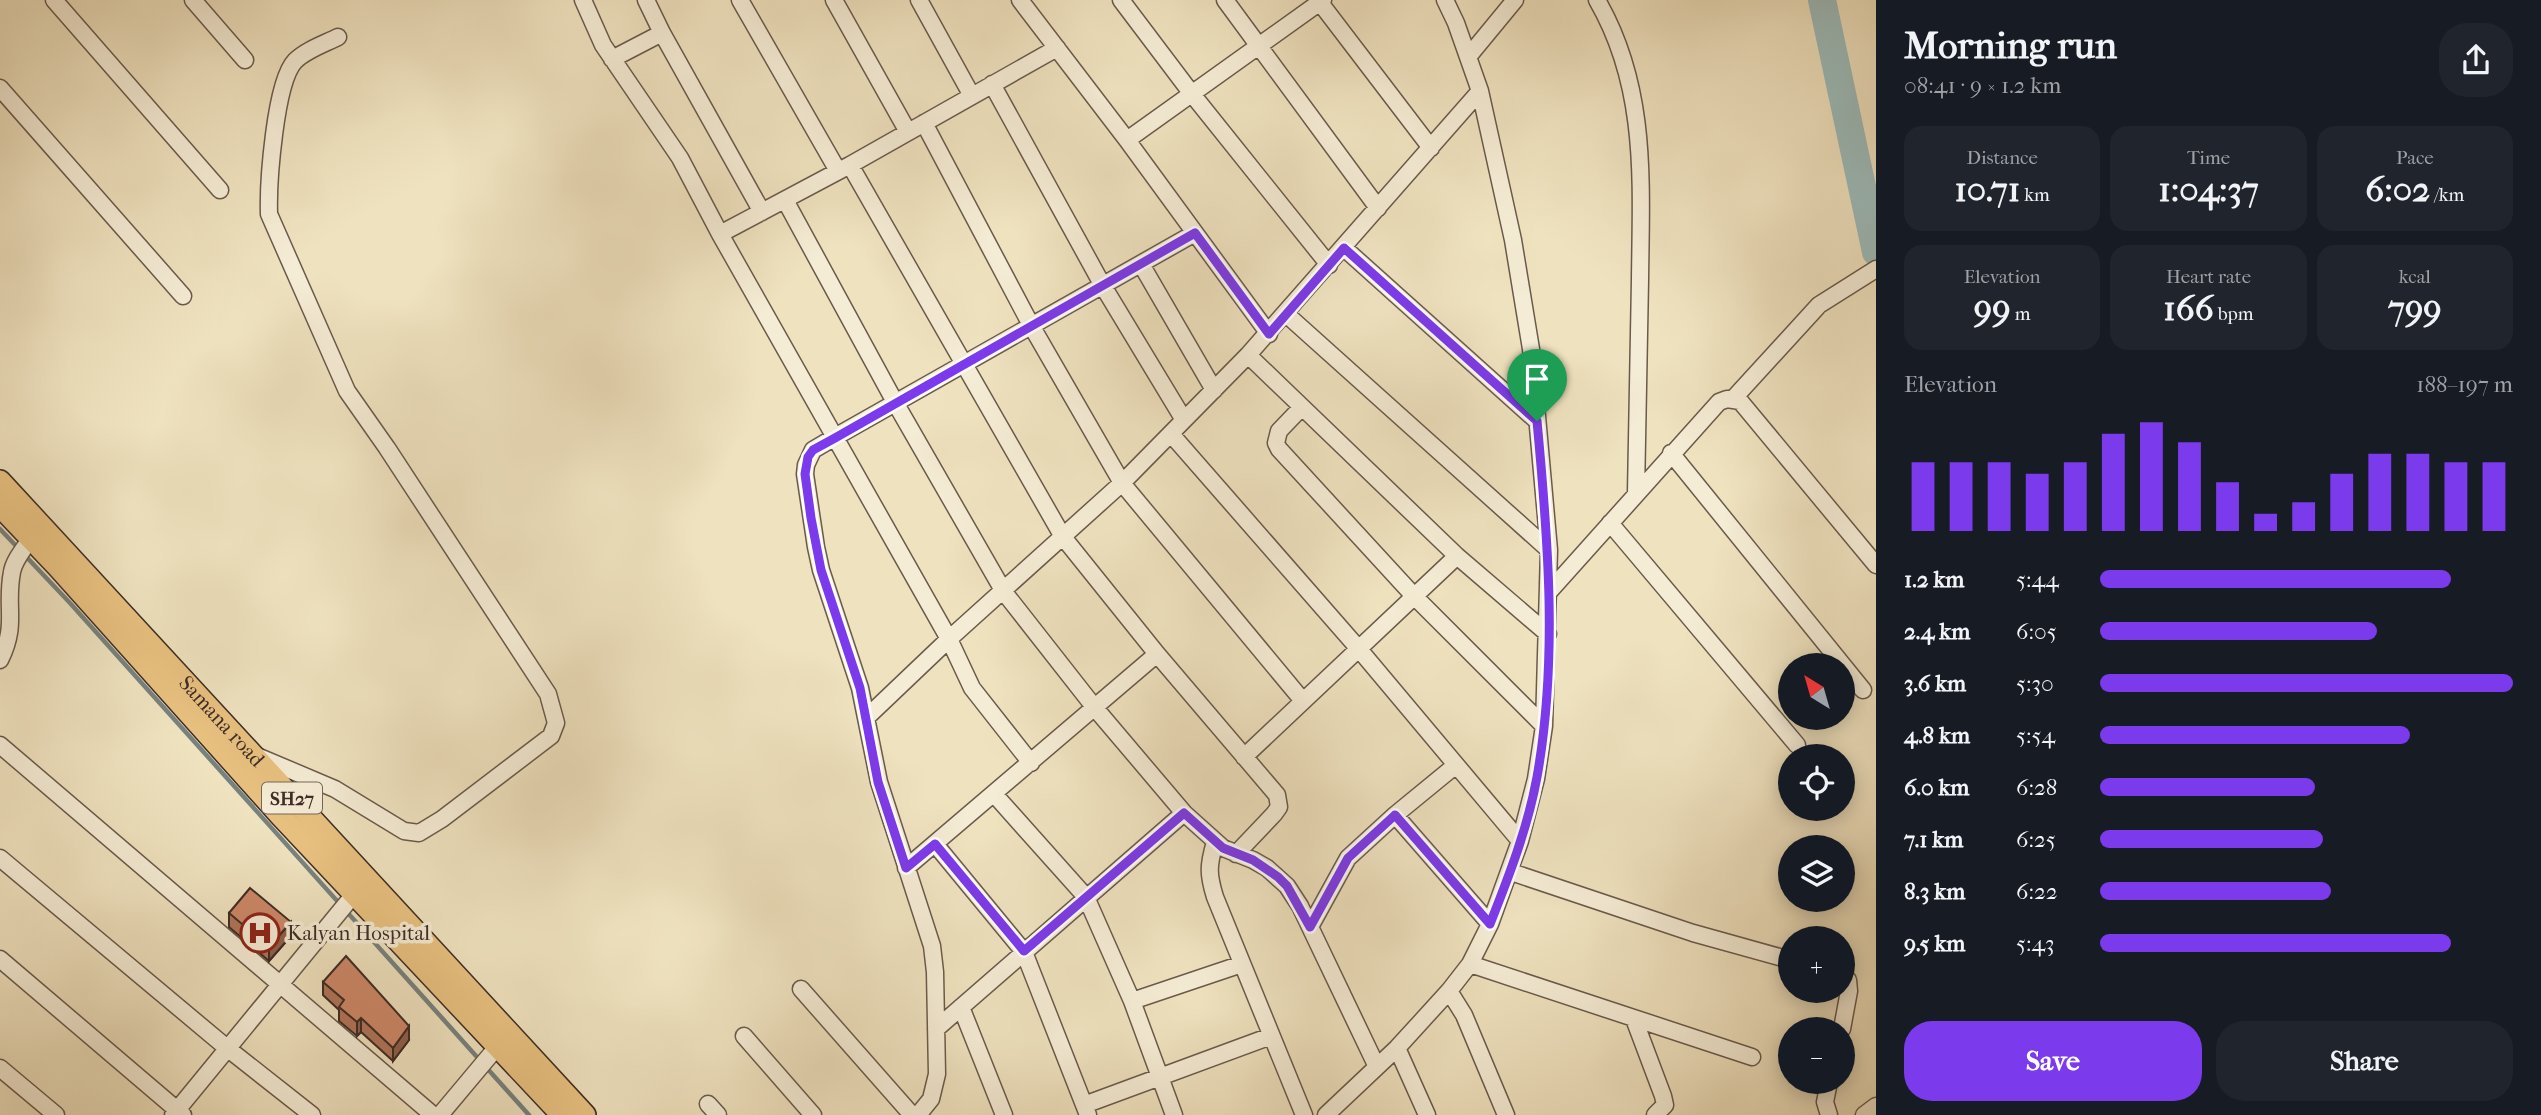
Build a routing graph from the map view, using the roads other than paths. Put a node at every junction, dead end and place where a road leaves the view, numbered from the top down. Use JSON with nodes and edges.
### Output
{"nodes":[{"id":1,"x":54,"y":0,"type":"edge"},
{"id":2,"x":193,"y":0,"type":"edge"},
{"id":3,"x":583,"y":0,"type":"edge"},
{"id":4,"x":646,"y":0,"type":"edge"},
{"id":5,"x":740,"y":0,"type":"edge"},
{"id":6,"x":834,"y":0,"type":"edge"},
{"id":7,"x":919,"y":0,"type":"edge"},
{"id":8,"x":1020,"y":0,"type":"edge"},
{"id":9,"x":1121,"y":0,"type":"edge"},
{"id":10,"x":1225,"y":0,"type":"edge"},
{"id":11,"x":1445,"y":0,"type":"edge"},
{"id":12,"x":1515,"y":0,"type":"edge"},
{"id":13,"x":1597,"y":0,"type":"edge"},
{"id":14,"x":1320,"y":1,"type":"edge"},
{"id":15,"x":662,"y":33,"type":"junction"},
{"id":16,"x":338,"y":37,"type":"dead end"},
{"id":17,"x":1259,"y":45,"type":"junction"},
{"id":18,"x":1057,"y":48,"type":"junction"},
{"id":19,"x":1468,"y":57,"type":"junction"},
{"id":20,"x":612,"y":59,"type":"junction"},
{"id":21,"x":245,"y":60,"type":"dead end"},
{"id":22,"x":992,"y":85,"type":"junction"},
{"id":23,"x":0,"y":88,"type":"edge"},
{"id":24,"x":1480,"y":91,"type":"junction"},
{"id":25,"x":1192,"y":94,"type":"junction"},
{"id":26,"x":972,"y":96,"type":"junction"},
{"id":27,"x":924,"y":123,"type":"junction"},
{"id":28,"x":908,"y":132,"type":"junction"},
{"id":29,"x":1127,"y":140,"type":"junction"},
{"id":30,"x":1431,"y":148,"type":"junction"},
{"id":31,"x":844,"y":168,"type":"junction"},
{"id":32,"x":220,"y":190,"type":"dead end"},
{"id":33,"x":785,"y":200,"type":"junction"},
{"id":34,"x":1378,"y":208,"type":"junction"},
{"id":35,"x":762,"y":212,"type":"junction"},
{"id":36,"x":1195,"y":233,"type":"junction"},
{"id":37,"x":720,"y":234,"type":"junction"},
{"id":38,"x":1344,"y":248,"type":"junction"},
{"id":39,"x":1141,"y":264,"type":"junction"},
{"id":40,"x":1329,"y":265,"type":"junction"},
{"id":41,"x":1876,"y":269,"type":"edge"},
{"id":42,"x":1103,"y":286,"type":"junction"},
{"id":43,"x":183,"y":296,"type":"dead end"},
{"id":44,"x":1286,"y":314,"type":"junction"},
{"id":45,"x":1032,"y":327,"type":"junction"},
{"id":46,"x":1269,"y":334,"type":"junction"},
{"id":47,"x":1248,"y":355,"type":"junction"},
{"id":48,"x":964,"y":366,"type":"junction"},
{"id":49,"x":1214,"y":390,"type":"junction"},
{"id":50,"x":1733,"y":399,"type":"junction"},
{"id":51,"x":896,"y":404,"type":"junction"},
{"id":52,"x":1302,"y":407,"type":"junction"},
{"id":53,"x":1184,"y":420,"type":"junction"},
{"id":54,"x":1537,"y":421,"type":"junction"},
{"id":55,"x":1171,"y":434,"type":"junction"},
{"id":56,"x":835,"y":438,"type":"junction"},
{"id":57,"x":1671,"y":453,"type":"junction"},
{"id":58,"x":0,"y":481,"type":"edge"},
{"id":59,"x":1122,"y":483,"type":"junction"},
{"id":60,"x":1636,"y":493,"type":"junction"},
{"id":61,"x":0,"y":506,"type":"edge"},
{"id":62,"x":1610,"y":523,"type":"junction"},
{"id":63,"x":1063,"y":537,"type":"junction"},
{"id":64,"x":31,"y":538,"type":"junction"},
{"id":65,"x":1549,"y":550,"type":"junction"},
{"id":66,"x":1457,"y":556,"type":"junction"},
{"id":67,"x":1876,"y":565,"type":"edge"},
{"id":68,"x":1004,"y":592,"type":"junction"},
{"id":69,"x":1548,"y":593,"type":"junction"},
{"id":70,"x":1414,"y":596,"type":"junction"},
{"id":71,"x":1548,"y":634,"type":"junction"},
{"id":72,"x":949,"y":639,"type":"junction"},
{"id":73,"x":1358,"y":648,"type":"junction"},
{"id":74,"x":1157,"y":654,"type":"junction"},
{"id":75,"x":0,"y":660,"type":"edge"},
{"id":76,"x":1863,"y":690,"type":"dead end"},
{"id":77,"x":1303,"y":701,"type":"junction"},
{"id":78,"x":1094,"y":708,"type":"junction"},
{"id":79,"x":866,"y":718,"type":"junction"},
{"id":80,"x":1544,"y":726,"type":"junction"},
{"id":81,"x":1796,"y":744,"type":"edge"},
{"id":82,"x":0,"y":745,"type":"edge"},
{"id":83,"x":252,"y":754,"type":"junction"},
{"id":84,"x":1244,"y":757,"type":"junction"},
{"id":85,"x":1031,"y":763,"type":"junction"},
{"id":86,"x":1456,"y":765,"type":"junction"},
{"id":87,"x":994,"y":794,"type":"junction"},
{"id":88,"x":1184,"y":813,"type":"junction"},
{"id":89,"x":1395,"y":815,"type":"junction"},
{"id":90,"x":1520,"y":841,"type":"junction"},
{"id":91,"x":1215,"y":842,"type":"junction"},
{"id":92,"x":935,"y":844,"type":"junction"},
{"id":93,"x":1236,"y":854,"type":"junction"},
{"id":94,"x":0,"y":858,"type":"edge"},
{"id":95,"x":906,"y":868,"type":"junction"},
{"id":96,"x":1511,"y":872,"type":"junction"},
{"id":97,"x":1086,"y":897,"type":"junction"},
{"id":98,"x":349,"y":900,"type":"junction"},
{"id":99,"x":1490,"y":924,"type":"junction"},
{"id":100,"x":1310,"y":927,"type":"junction"},
{"id":101,"x":1024,"y":951,"type":"junction"},
{"id":102,"x":1778,"y":957,"type":"edge"},
{"id":103,"x":0,"y":960,"type":"edge"},
{"id":104,"x":1242,"y":964,"type":"junction"},
{"id":105,"x":1469,"y":964,"type":"junction"},
{"id":106,"x":280,"y":984,"type":"junction"},
{"id":107,"x":801,"y":989,"type":"dead end"},
{"id":108,"x":1449,"y":991,"type":"junction"},
{"id":109,"x":1132,"y":1001,"type":"junction"},
{"id":110,"x":961,"y":1007,"type":"junction"},
{"id":111,"x":1634,"y":1018,"type":"junction"},
{"id":112,"x":936,"y":1029,"type":"junction"},
{"id":113,"x":744,"y":1036,"type":"dead end"},
{"id":114,"x":1271,"y":1036,"type":"junction"},
{"id":115,"x":228,"y":1048,"type":"junction"},
{"id":116,"x":1397,"y":1048,"type":"junction"},
{"id":117,"x":1752,"y":1058,"type":"dead end"},
{"id":118,"x":486,"y":1060,"type":"junction"},
{"id":119,"x":1377,"y":1067,"type":"junction"},
{"id":120,"x":0,"y":1068,"type":"edge"},
{"id":121,"x":1160,"y":1077,"type":"junction"},
{"id":122,"x":1827,"y":1094,"type":"edge"},
{"id":123,"x":1876,"y":1106,"type":"edge"},
{"id":124,"x":1086,"y":1110,"type":"edge"},
{"id":125,"x":1335,"y":1111,"type":"edge"},
{"id":126,"x":178,"y":1113,"type":"edge"},
{"id":127,"x":56,"y":1115,"type":"edge"},
{"id":128,"x":312,"y":1115,"type":"edge"},
{"id":129,"x":433,"y":1115,"type":"edge"},
{"id":130,"x":440,"y":1115,"type":"edge"},
{"id":131,"x":562,"y":1115,"type":"edge"},
{"id":132,"x":585,"y":1115,"type":"edge"},
{"id":133,"x":813,"y":1115,"type":"edge"},
{"id":134,"x":912,"y":1115,"type":"edge"},
{"id":135,"x":918,"y":1115,"type":"edge"},
{"id":136,"x":1004,"y":1115,"type":"edge"},
{"id":137,"x":1174,"y":1115,"type":"edge"},
{"id":138,"x":1304,"y":1115,"type":"edge"},
{"id":139,"x":1427,"y":1115,"type":"edge"},
{"id":140,"x":1506,"y":1115,"type":"edge"},
{"id":141,"x":1655,"y":1115,"type":"edge"},
{"id":142,"x":1829,"y":1115,"type":"edge"},
{"id":143,"x":1864,"y":1115,"type":"edge"}],
"edges":[{"from":1,"to":32,"type":"street"},
{"from":2,"to":21,"type":"street"},
{"from":3,"to":20,"type":"street"},
{"from":4,"to":15,"type":"street"},
{"from":5,"to":31,"type":"street"},
{"from":6,"to":28,"type":"street"},
{"from":7,"to":26,"type":"street"},
{"from":8,"to":18,"type":"street"},
{"from":9,"to":25,"type":"street"},
{"from":10,"to":17,"type":"street"},
{"from":11,"to":19,"type":"street"},
{"from":12,"to":19,"type":"street"},
{"from":13,"to":60,"type":"street"},
{"from":14,"to":17,"type":"street"},
{"from":14,"to":30,"type":"street"},
{"from":15,"to":20,"type":"street"},
{"from":15,"to":35,"type":"street"},
{"from":16,"to":83,"type":"street"},
{"from":17,"to":25,"type":"street"},
{"from":17,"to":34,"type":"street"},
{"from":18,"to":22,"type":"street"},
{"from":18,"to":29,"type":"street"},
{"from":19,"to":24,"type":"street"},
{"from":20,"to":37,"type":"street"},
{"from":22,"to":26,"type":"street"},
{"from":22,"to":42,"type":"street"},
{"from":23,"to":43,"type":"street"},
{"from":24,"to":30,"type":"street"},
{"from":24,"to":54,"type":"street"},
{"from":25,"to":29,"type":"street"},
{"from":25,"to":40,"type":"street"},
{"from":26,"to":27,"type":"street"},
{"from":27,"to":28,"type":"street"},
{"from":27,"to":45,"type":"street"},
{"from":28,"to":31,"type":"street"},
{"from":29,"to":36,"type":"street"},
{"from":30,"to":34,"type":"street"},
{"from":31,"to":33,"type":"street"},
{"from":31,"to":48,"type":"street"},
{"from":33,"to":35,"type":"street"},
{"from":33,"to":51,"type":"street"},
{"from":34,"to":38,"type":"street"},
{"from":35,"to":37,"type":"street"},
{"from":36,"to":39,"type":"street"},
{"from":36,"to":46,"type":"street"},
{"from":37,"to":56,"type":"street"},
{"from":38,"to":40,"type":"street"},
{"from":38,"to":54,"type":"street"},
{"from":39,"to":42,"type":"street"},
{"from":39,"to":49,"type":"street"},
{"from":40,"to":44,"type":"street"},
{"from":41,"to":50,"type":"street"},
{"from":42,"to":45,"type":"street"},
{"from":42,"to":53,"type":"street"},
{"from":44,"to":46,"type":"street"},
{"from":44,"to":65,"type":"street"},
{"from":45,"to":48,"type":"street"},
{"from":45,"to":59,"type":"street"},
{"from":46,"to":47,"type":"street"},
{"from":47,"to":49,"type":"street"},
{"from":47,"to":52,"type":"street"},
{"from":48,"to":51,"type":"street"},
{"from":48,"to":63,"type":"street"},
{"from":49,"to":53,"type":"street"},
{"from":50,"to":57,"type":"street"},
{"from":50,"to":67,"type":"street"},
{"from":51,"to":56,"type":"street"},
{"from":51,"to":68,"type":"street"},
{"from":52,"to":66,"type":"street"},
{"from":52,"to":70,"type":"street"},
{"from":53,"to":55,"type":"street"},
{"from":54,"to":65,"type":"street"},
{"from":55,"to":59,"type":"street"},
{"from":55,"to":73,"type":"street"},
{"from":56,"to":72,"type":"street"},
{"from":56,"to":79,"type":"street"},
{"from":57,"to":60,"type":"street"},
{"from":57,"to":76,"type":"street"},
{"from":58,"to":83,"type":"main road","name":"Samana road","number":"SH27"},
{"from":59,"to":63,"type":"street"},
{"from":59,"to":77,"type":"street"},
{"from":60,"to":62,"type":"street"},
{"from":61,"to":64,"type":"main road","name":"Samana road","number":"SH27"},
{"from":62,"to":69,"type":"street"},
{"from":62,"to":81,"type":"street"},
{"from":63,"to":68,"type":"street"},
{"from":63,"to":74,"type":"street"},
{"from":64,"to":75,"type":"street"},
{"from":64,"to":98,"type":"main road","name":"Samana road","number":"SH27"},
{"from":65,"to":69,"type":"street"},
{"from":66,"to":70,"type":"street"},
{"from":66,"to":71,"type":"street"},
{"from":68,"to":72,"type":"street"},
{"from":68,"to":78,"type":"street"},
{"from":69,"to":71,"type":"street"},
{"from":70,"to":73,"type":"street"},
{"from":70,"to":80,"type":"street"},
{"from":71,"to":80,"type":"street"},
{"from":72,"to":79,"type":"street"},
{"from":72,"to":85,"type":"street"},
{"from":73,"to":77,"type":"street"},
{"from":73,"to":86,"type":"street"},
{"from":74,"to":78,"type":"street"},
{"from":74,"to":84,"type":"street"},
{"from":77,"to":84,"type":"street"},
{"from":78,"to":85,"type":"street"},
{"from":78,"to":88,"type":"street"},
{"from":79,"to":95,"type":"street"},
{"from":80,"to":90,"type":"street"},
{"from":82,"to":106,"type":"street"},
{"from":83,"to":98,"type":"main road","name":"Samana road","number":"SH27"},
{"from":84,"to":93,"type":"street"},
{"from":85,"to":87,"type":"street"},
{"from":86,"to":89,"type":"street"},
{"from":86,"to":90,"type":"street"},
{"from":87,"to":92,"type":"street"},
{"from":87,"to":97,"type":"street"},
{"from":88,"to":91,"type":"street"},
{"from":88,"to":97,"type":"street"},
{"from":89,"to":99,"type":"street"},
{"from":89,"to":100,"type":"street"},
{"from":90,"to":96,"type":"street"},
{"from":91,"to":93,"type":"street"},
{"from":91,"to":104,"type":"street"},
{"from":92,"to":95,"type":"street"},
{"from":92,"to":101,"type":"street"},
{"from":93,"to":100,"type":"street"},
{"from":94,"to":115,"type":"street"},
{"from":95,"to":112,"type":"street"},
{"from":96,"to":99,"type":"street"},
{"from":96,"to":102,"type":"street"},
{"from":97,"to":101,"type":"street"},
{"from":97,"to":109,"type":"street"},
{"from":98,"to":106,"type":"street"},
{"from":98,"to":118,"type":"main road","name":"Samana road","number":"SH27"},
{"from":98,"to":132,"type":"main road","name":"Samana road","number":"SH27"},
{"from":99,"to":105,"type":"street"},
{"from":100,"to":119,"type":"street"},
{"from":101,"to":110,"type":"street"},
{"from":101,"to":124,"type":"street"},
{"from":103,"to":126,"type":"street"},
{"from":104,"to":109,"type":"street"},
{"from":104,"to":114,"type":"street"},
{"from":105,"to":108,"type":"street"},
{"from":105,"to":111,"type":"street"},
{"from":106,"to":115,"type":"street"},
{"from":106,"to":129,"type":"street"},
{"from":107,"to":134,"type":"street"},
{"from":108,"to":116,"type":"street"},
{"from":108,"to":140,"type":"street"},
{"from":109,"to":121,"type":"street"},
{"from":110,"to":112,"type":"street"},
{"from":110,"to":136,"type":"street"},
{"from":111,"to":117,"type":"street"},
{"from":111,"to":141,"type":"street"},
{"from":112,"to":135,"type":"street"},
{"from":113,"to":133,"type":"street"},
{"from":114,"to":121,"type":"street"},
{"from":114,"to":138,"type":"street"},
{"from":115,"to":126,"type":"street"},
{"from":115,"to":128,"type":"street"},
{"from":116,"to":119,"type":"street"},
{"from":116,"to":139,"type":"street"},
{"from":118,"to":130,"type":"street"},
{"from":118,"to":131,"type":"main road","name":"Samana road","number":"SH27"},
{"from":119,"to":125,"type":"street"},
{"from":120,"to":127,"type":"street"},
{"from":121,"to":124,"type":"street"},
{"from":121,"to":137,"type":"street"},
{"from":122,"to":142,"type":"street"},
{"from":123,"to":143,"type":"street"}]}
